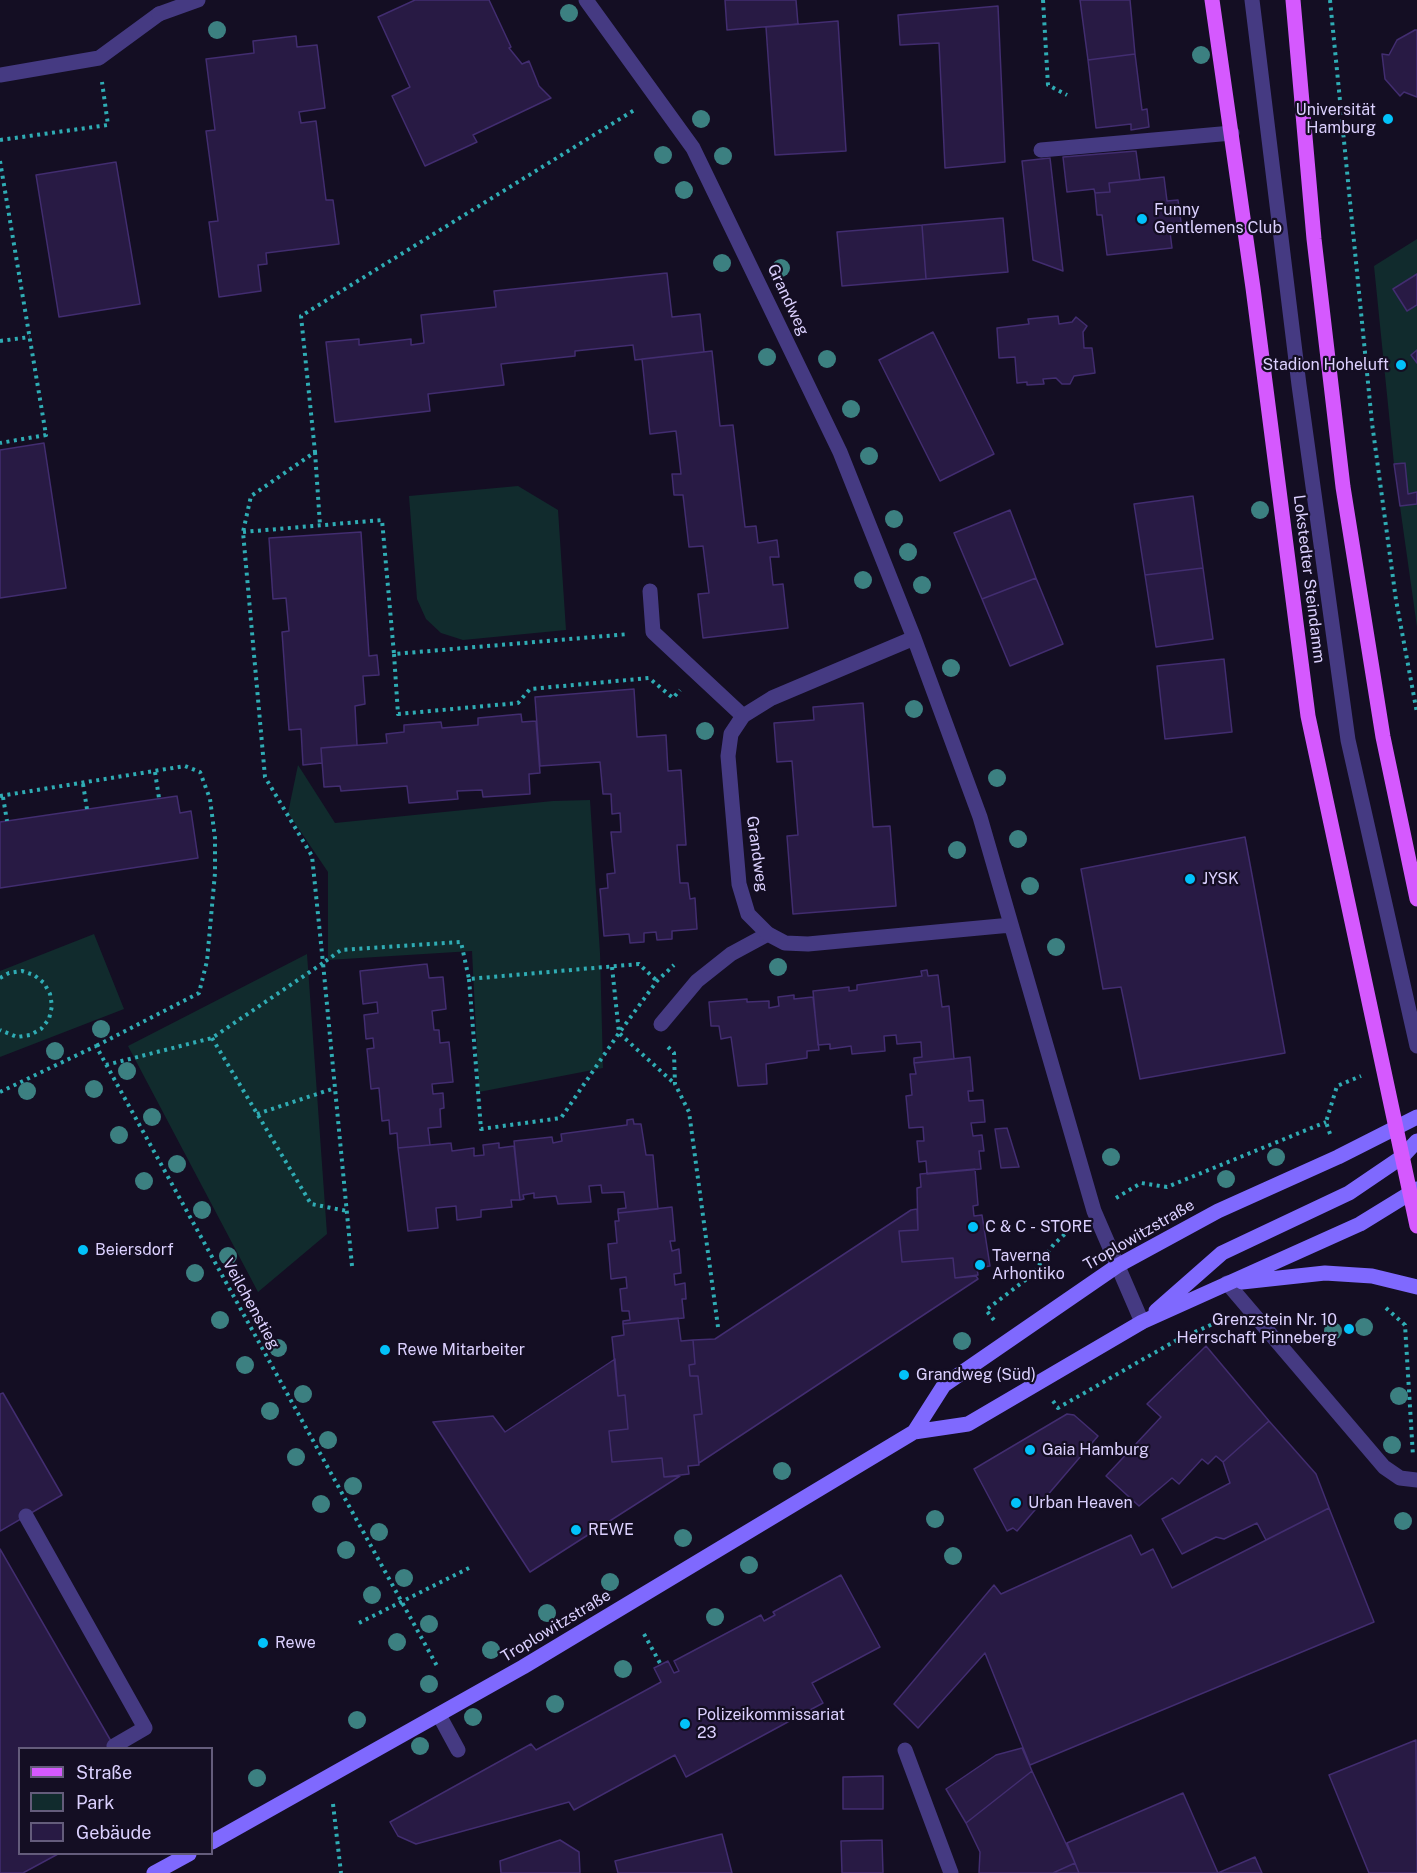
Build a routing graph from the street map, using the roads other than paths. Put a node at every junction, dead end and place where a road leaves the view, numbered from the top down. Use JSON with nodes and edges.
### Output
{"nodes":[{"id":1,"x":198,"y":0,"type":"edge"},
{"id":2,"x":586,"y":0,"type":"edge"},
{"id":3,"x":1212,"y":0,"type":"edge"},
{"id":4,"x":1252,"y":0,"type":"edge"},
{"id":5,"x":1293,"y":0,"type":"edge"},
{"id":6,"x":0,"y":75,"type":"edge"},
{"id":7,"x":1232,"y":133,"type":"junction"},
{"id":8,"x":1041,"y":150,"type":"dead end"},
{"id":9,"x":650,"y":591,"type":"dead end"},
{"id":10,"x":914,"y":638,"type":"junction"},
{"id":11,"x":743,"y":716,"type":"junction"},
{"id":12,"x":1417,"y":899,"type":"edge"},
{"id":13,"x":1011,"y":925,"type":"junction"},
{"id":14,"x":768,"y":934,"type":"junction"},
{"id":15,"x":662,"y":1024,"type":"dead end"},
{"id":16,"x":1417,"y":1046,"type":"edge"},
{"id":17,"x":1417,"y":1117,"type":"edge"},
{"id":18,"x":1396,"y":1127,"type":"junction"},
{"id":19,"x":1417,"y":1141,"type":"edge"},
{"id":20,"x":1402,"y":1157,"type":"junction"},
{"id":21,"x":1414,"y":1191,"type":"edge"},
{"id":22,"x":1417,"y":1226,"type":"edge"},
{"id":23,"x":1117,"y":1266,"type":"junction"},
{"id":24,"x":1227,"y":1283,"type":"junction"},
{"id":25,"x":1417,"y":1287,"type":"edge"},
{"id":26,"x":1142,"y":1323,"type":"junction"},
{"id":27,"x":915,"y":1432,"type":"junction"},
{"id":28,"x":1415,"y":1481,"type":"edge"},
{"id":29,"x":26,"y":1516,"type":"dead end"},
{"id":30,"x":439,"y":1715,"type":"junction"},
{"id":31,"x":114,"y":1746,"type":"dead end"},
{"id":32,"x":905,"y":1749,"type":"dead end"},
{"id":33,"x":458,"y":1750,"type":"dead end"},
{"id":34,"x":213,"y":1841,"type":"edge"},
{"id":35,"x":187,"y":1855,"type":"edge"},
{"id":36,"x":154,"y":1873,"type":"edge"},
{"id":37,"x":951,"y":1873,"type":"edge"}],
"edges":[{"from":1,"to":6,"type":"street"},
{"from":2,"to":10,"type":"street","name":"Grandweg"},
{"from":3,"to":7,"type":"main road","name":"Lokstedter Steindamm"},
{"from":4,"to":16,"type":"street"},
{"from":5,"to":12,"type":"main road"},
{"from":7,"to":8,"type":"street"},
{"from":7,"to":18,"type":"main road","name":"Lokstedter Steindamm"},
{"from":9,"to":11,"type":"street"},
{"from":10,"to":11,"type":"street"},
{"from":10,"to":13,"type":"street","name":"Grandweg"},
{"from":11,"to":14,"type":"street","name":"Grandweg"},
{"from":13,"to":14,"type":"street","name":"Grandweg"},
{"from":13,"to":23,"type":"street","name":"Grandweg"},
{"from":14,"to":15,"type":"street"},
{"from":17,"to":18,"type":"street","name":"Troplowitzstraße"},
{"from":18,"to":20,"type":"main road","name":"Lokstedter Steindamm"},
{"from":18,"to":23,"type":"street","name":"Troplowitzstraße"},
{"from":19,"to":20,"type":"street"},
{"from":20,"to":21,"type":"main road","name":"Lokstedter Steindamm"},
{"from":20,"to":26,"type":"street"},
{"from":21,"to":22,"type":"main road","name":"Lokstedter Steindamm"},
{"from":21,"to":24,"type":"street","name":"Troplowitzstraße"},
{"from":23,"to":26,"type":"street","name":"Grandweg"},
{"from":23,"to":27,"type":"street","name":"Troplowitzstraße"},
{"from":24,"to":25,"type":"street"},
{"from":24,"to":26,"type":"street","name":"Troplowitzstraße"},
{"from":24,"to":28,"type":"street"},
{"from":26,"to":27,"type":"street","name":"Troplowitzstraße"},
{"from":27,"to":30,"type":"street","name":"Troplowitzstraße"},
{"from":29,"to":31,"type":"street"},
{"from":30,"to":33,"type":"street"},
{"from":30,"to":34,"type":"street","name":"Troplowitzstraße"},
{"from":32,"to":37,"type":"street"},
{"from":35,"to":36,"type":"street"}]}
